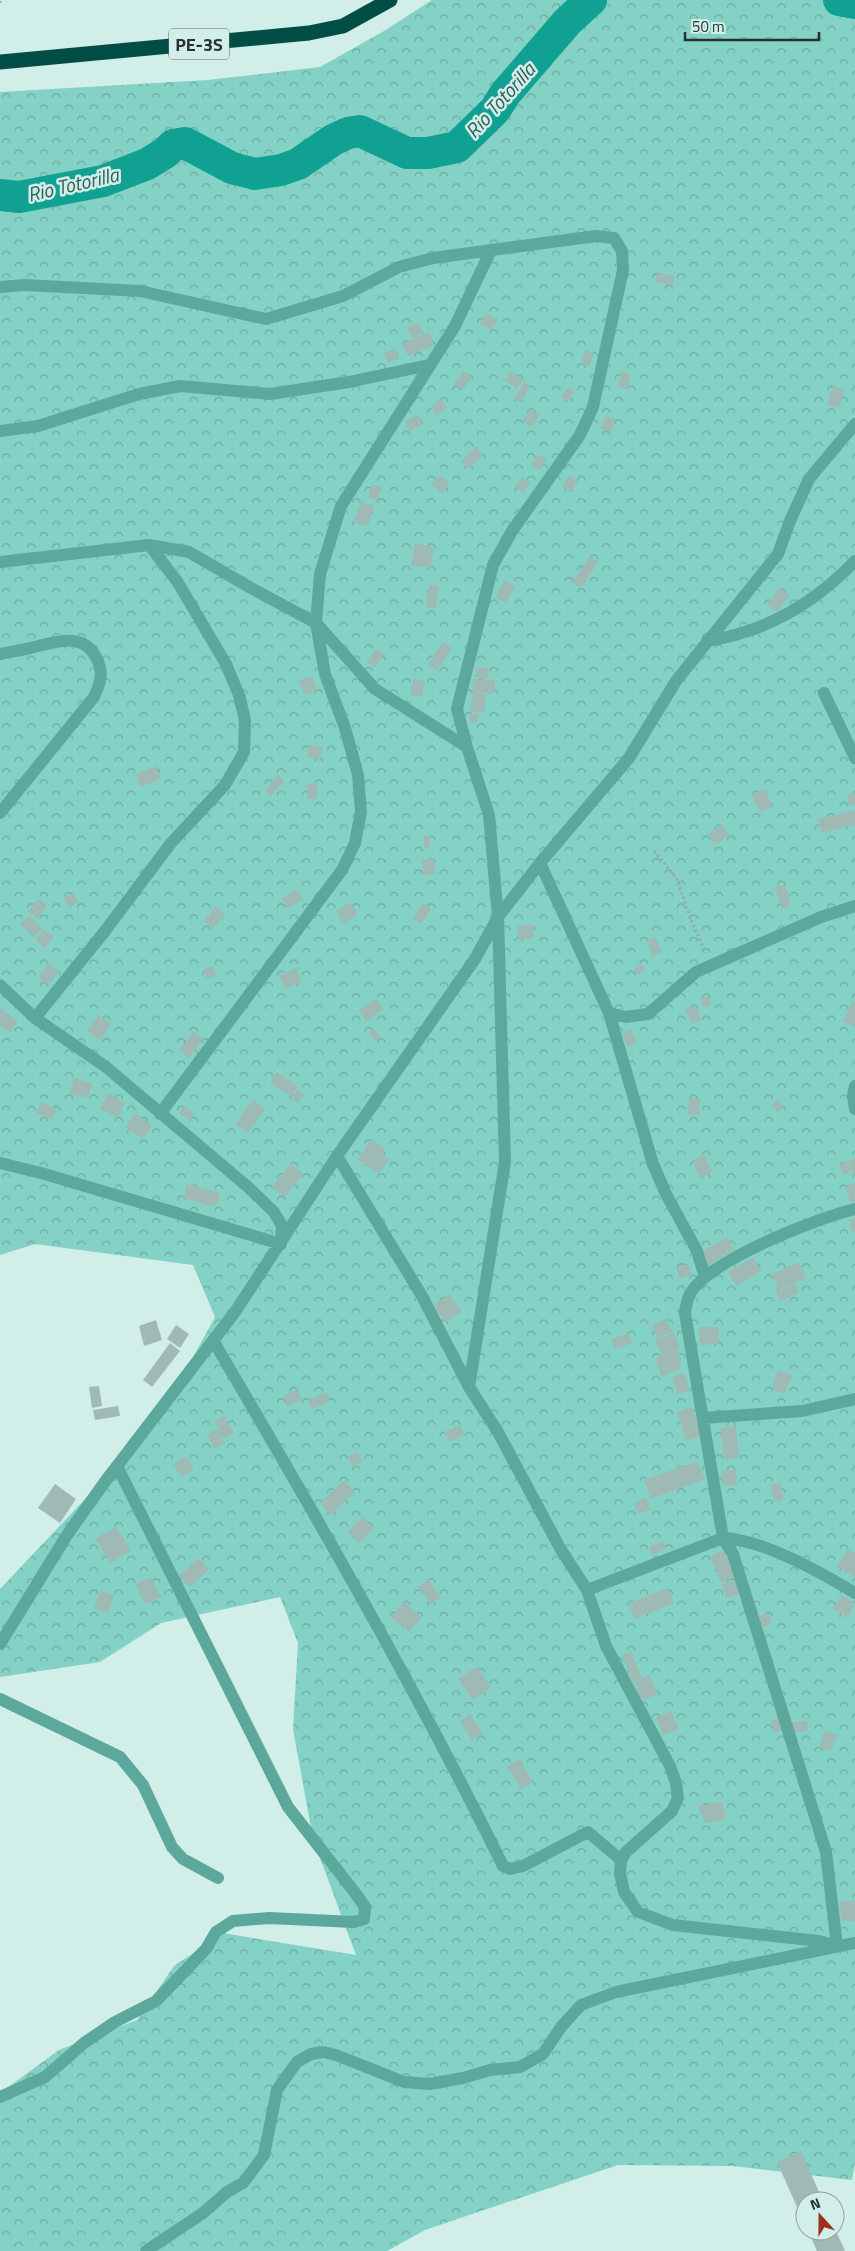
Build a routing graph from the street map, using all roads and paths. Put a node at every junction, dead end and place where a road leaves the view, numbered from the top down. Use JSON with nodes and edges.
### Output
{"nodes":[{"id":1,"x":390,"y":0,"type":"edge"},
{"id":2,"x":0,"y":62,"type":"edge"},
{"id":3,"x":491,"y":250,"type":"junction"},
{"id":4,"x":0,"y":287,"type":"edge"},
{"id":5,"x":429,"y":365,"type":"junction"},
{"id":6,"x":855,"y":424,"type":"edge"},
{"id":7,"x":0,"y":431,"type":"edge"},
{"id":8,"x":149,"y":545,"type":"junction"},
{"id":9,"x":855,"y":561,"type":"edge"},
{"id":10,"x":0,"y":562,"type":"edge"},
{"id":11,"x":316,"y":623,"type":"junction"},
{"id":12,"x":708,"y":641,"type":"junction"},
{"id":13,"x":0,"y":654,"type":"edge"},
{"id":14,"x":824,"y":693,"type":"dead end"},
{"id":15,"x":467,"y":747,"type":"junction"},
{"id":16,"x":855,"y":758,"type":"edge"},
{"id":17,"x":0,"y":813,"type":"edge"},
{"id":18,"x":654,"y":851,"type":"dead end"},
{"id":19,"x":540,"y":863,"type":"junction"},
{"id":20,"x":855,"y":906,"type":"edge"},
{"id":21,"x":498,"y":917,"type":"junction"},
{"id":22,"x":711,"y":965,"type":"junction"},
{"id":23,"x":0,"y":984,"type":"edge"},
{"id":24,"x":609,"y":1013,"type":"junction"},
{"id":25,"x":36,"y":1018,"type":"junction"},
{"id":26,"x":855,"y":1086,"type":"edge"},
{"id":27,"x":855,"y":1109,"type":"edge"},
{"id":28,"x":160,"y":1114,"type":"junction"},
{"id":29,"x":337,"y":1156,"type":"junction"},
{"id":30,"x":0,"y":1163,"type":"edge"},
{"id":31,"x":855,"y":1209,"type":"edge"},
{"id":32,"x":281,"y":1244,"type":"junction"},
{"id":33,"x":705,"y":1277,"type":"junction"},
{"id":34,"x":214,"y":1342,"type":"junction"},
{"id":35,"x":469,"y":1387,"type":"junction"},
{"id":36,"x":855,"y":1398,"type":"edge"},
{"id":37,"x":703,"y":1418,"type":"junction"},
{"id":38,"x":118,"y":1466,"type":"junction"},
{"id":39,"x":723,"y":1538,"type":"junction"},
{"id":40,"x":587,"y":1590,"type":"junction"},
{"id":41,"x":855,"y":1593,"type":"edge"},
{"id":42,"x":0,"y":1644,"type":"edge"},
{"id":43,"x":0,"y":1699,"type":"edge"},
{"id":44,"x":621,"y":1860,"type":"junction"},
{"id":45,"x":218,"y":1878,"type":"dead end"},
{"id":46,"x":855,"y":1943,"type":"edge"},
{"id":47,"x":837,"y":1946,"type":"junction"},
{"id":48,"x":0,"y":2097,"type":"edge"},
{"id":49,"x":146,"y":2251,"type":"edge"}],
"edges":[{"from":1,"to":2,"type":"highway","number":"PE-3S"},
{"from":3,"to":4,"type":"street"},
{"from":3,"to":5,"type":"street"},
{"from":3,"to":15,"type":"street"},
{"from":5,"to":7,"type":"street"},
{"from":5,"to":11,"type":"street"},
{"from":6,"to":12,"type":"street"},
{"from":8,"to":10,"type":"street"},
{"from":8,"to":11,"type":"street"},
{"from":8,"to":25,"type":"street"},
{"from":9,"to":12,"type":"street"},
{"from":11,"to":15,"type":"street"},
{"from":11,"to":28,"type":"street"},
{"from":12,"to":19,"type":"street"},
{"from":13,"to":17,"type":"street"},
{"from":14,"to":16,"type":"street"},
{"from":15,"to":21,"type":"street"},
{"from":18,"to":22,"type":"path"},
{"from":19,"to":21,"type":"street"},
{"from":19,"to":24,"type":"street"},
{"from":20,"to":22,"type":"street"},
{"from":21,"to":29,"type":"street"},
{"from":21,"to":35,"type":"street"},
{"from":22,"to":24,"type":"street"},
{"from":23,"to":25,"type":"street"},
{"from":24,"to":33,"type":"street"},
{"from":25,"to":28,"type":"street"},
{"from":26,"to":27,"type":"street"},
{"from":28,"to":32,"type":"street"},
{"from":29,"to":32,"type":"street"},
{"from":29,"to":35,"type":"street"},
{"from":30,"to":32,"type":"street"},
{"from":31,"to":33,"type":"street"},
{"from":32,"to":34,"type":"street"},
{"from":33,"to":37,"type":"street"},
{"from":34,"to":38,"type":"street"},
{"from":34,"to":44,"type":"street"},
{"from":35,"to":40,"type":"street"},
{"from":36,"to":37,"type":"street"},
{"from":37,"to":39,"type":"street"},
{"from":38,"to":42,"type":"street"},
{"from":38,"to":48,"type":"street"},
{"from":39,"to":40,"type":"street"},
{"from":39,"to":41,"type":"street"},
{"from":39,"to":47,"type":"street"},
{"from":40,"to":44,"type":"street"},
{"from":43,"to":45,"type":"street"},
{"from":44,"to":47,"type":"street"},
{"from":46,"to":47,"type":"street"},
{"from":47,"to":49,"type":"street"}]}
